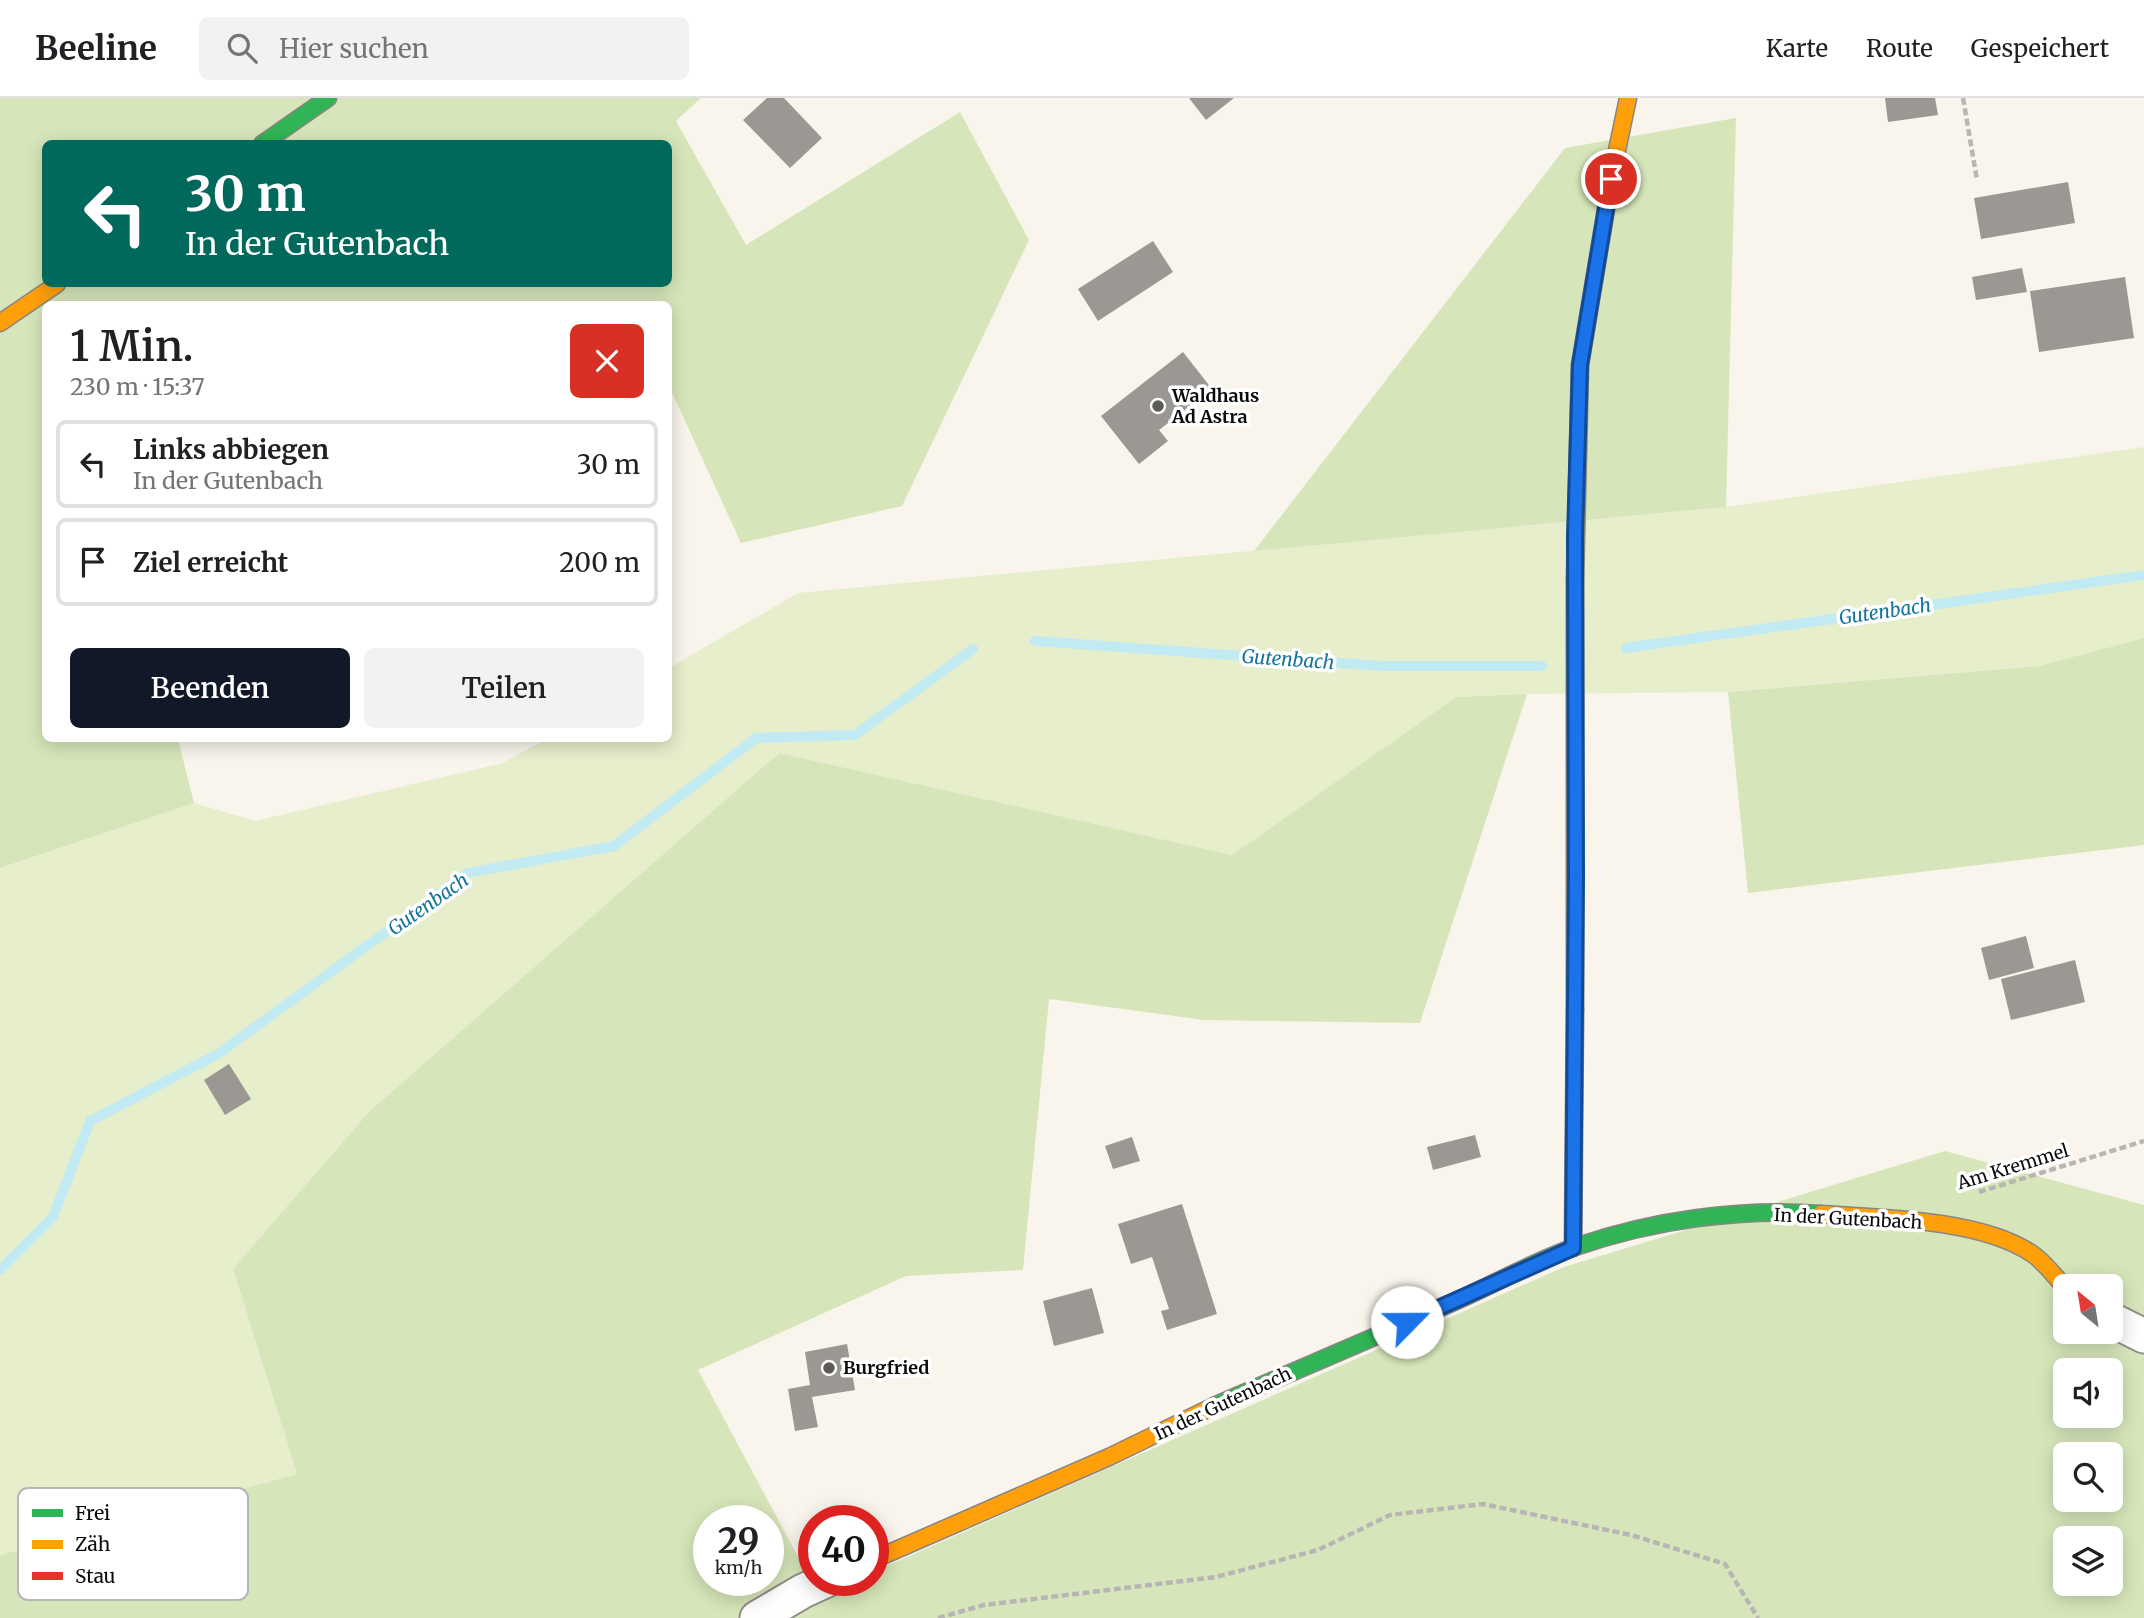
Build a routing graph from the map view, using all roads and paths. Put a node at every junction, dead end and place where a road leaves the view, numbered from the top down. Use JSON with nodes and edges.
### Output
{"nodes":[{"id":1,"x":328,"y":98,"type":"edge"},
{"id":2,"x":1628,"y":98,"type":"edge"},
{"id":3,"x":1963,"y":98,"type":"edge"},
{"id":4,"x":268,"y":140,"type":"edge"},
{"id":5,"x":1977,"y":180,"type":"dead end"},
{"id":6,"x":53,"y":287,"type":"edge"},
{"id":7,"x":0,"y":323,"type":"edge"},
{"id":8,"x":2144,"y":1141,"type":"edge"},
{"id":9,"x":1971,"y":1195,"type":"dead end"},
{"id":10,"x":1573,"y":1248,"type":"junction"},
{"id":11,"x":2053,"y":1274,"type":"edge"},
{"id":12,"x":2123,"y":1326,"type":"edge"},
{"id":13,"x":2144,"y":1336,"type":"edge"},
{"id":14,"x":889,"y":1553,"type":"edge"},
{"id":15,"x":798,"y":1595,"type":"edge"},
{"id":16,"x":757,"y":1618,"type":"edge"},
{"id":17,"x":938,"y":1618,"type":"edge"},
{"id":18,"x":1758,"y":1618,"type":"edge"}],
"edges":[{"from":1,"to":4,"type":"street"},
{"from":2,"to":10,"type":"street"},
{"from":3,"to":5,"type":"path"},
{"from":6,"to":7,"type":"street"},
{"from":8,"to":9,"type":"path","name":"Am Kremmel"},
{"from":10,"to":11,"type":"street","name":"In der Gutenbach"},
{"from":10,"to":14,"type":"street","name":"In der Gutenbach"},
{"from":12,"to":13,"type":"street"},
{"from":15,"to":16,"type":"street"},
{"from":17,"to":18,"type":"path"}]}
